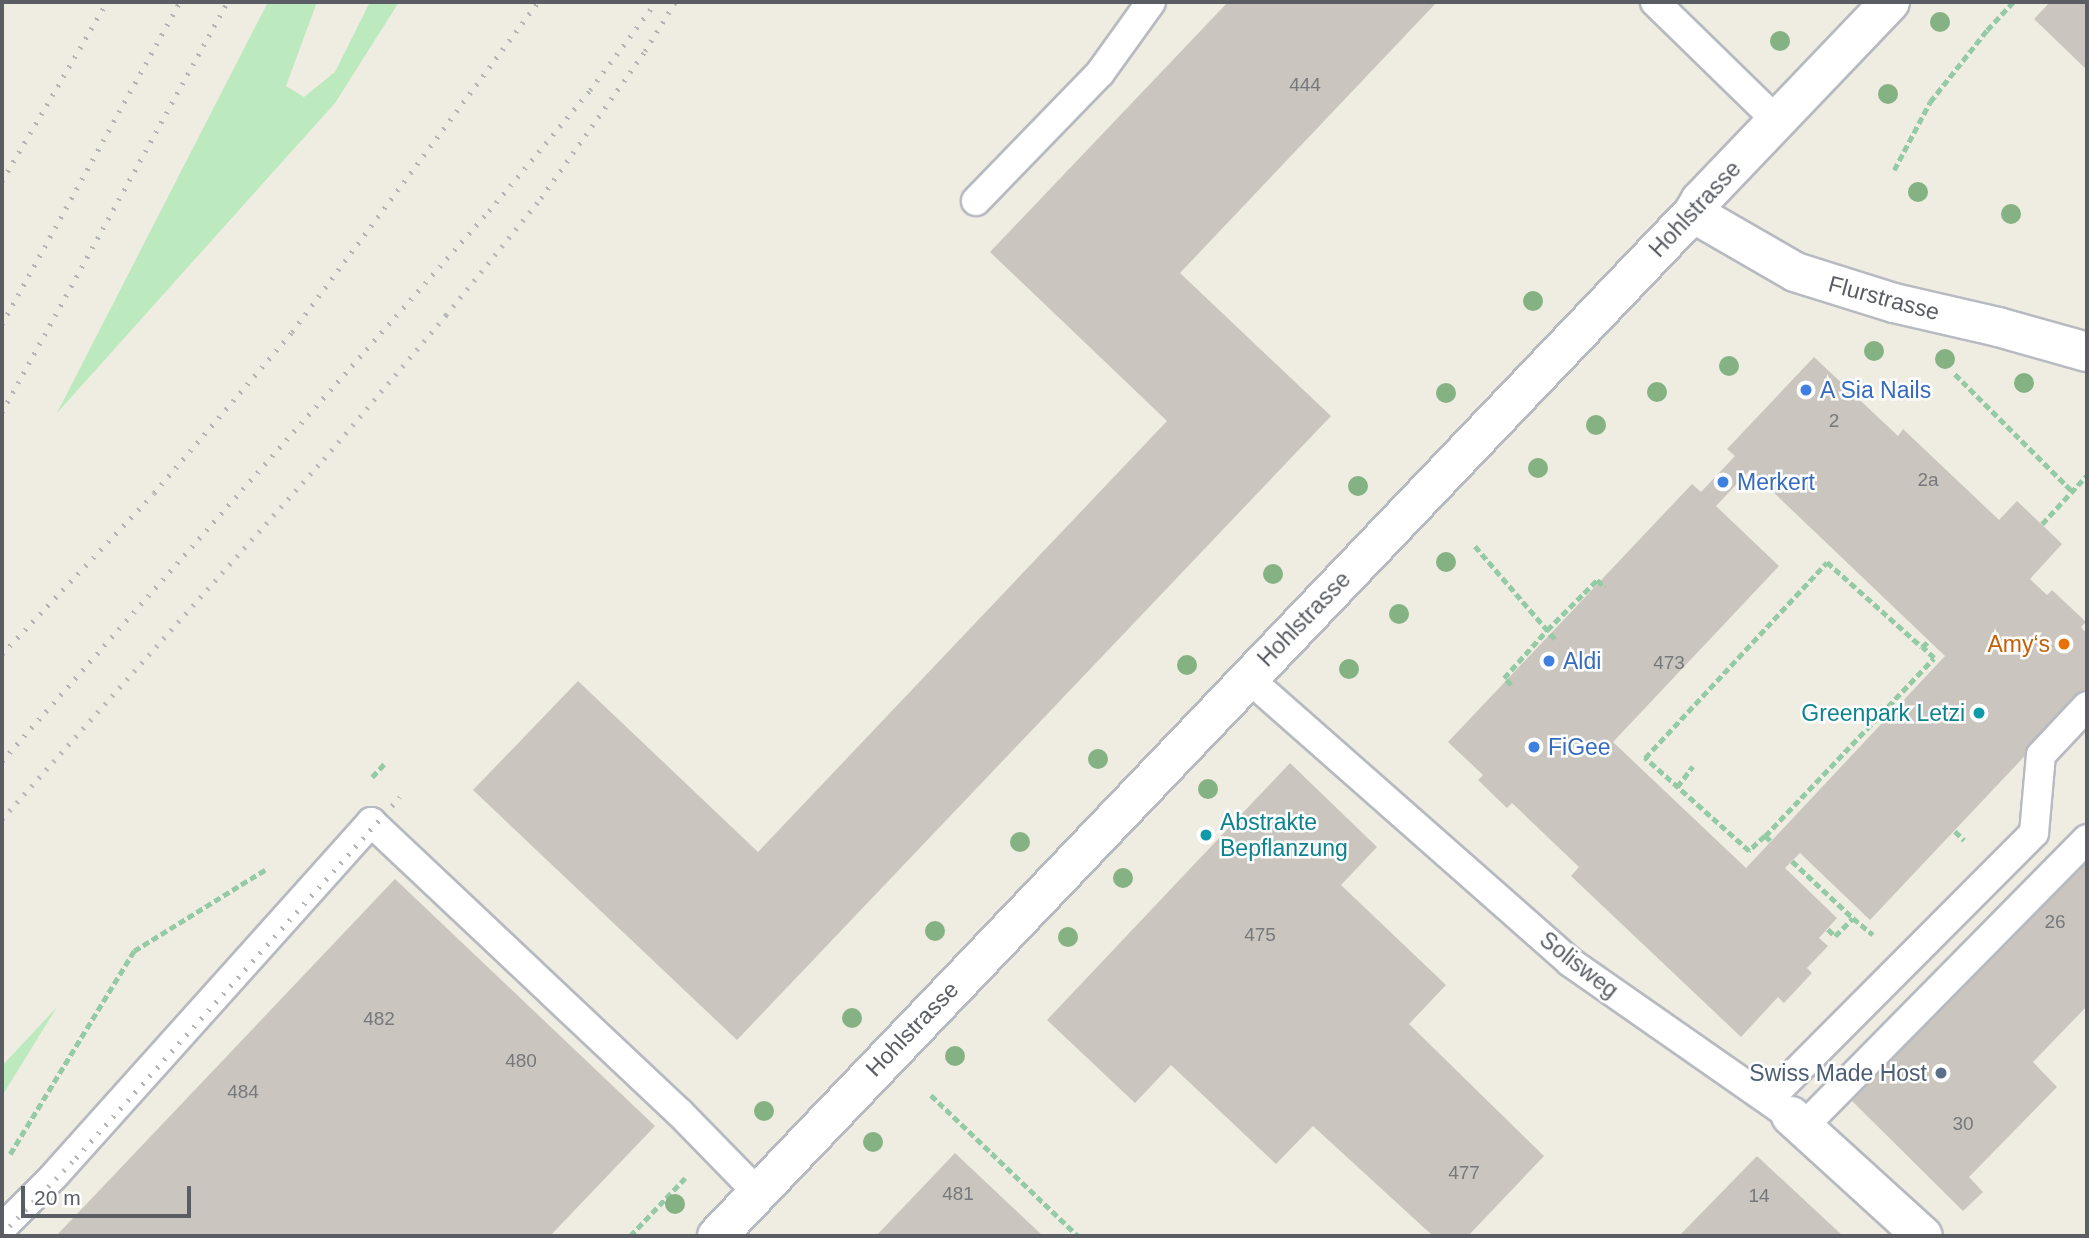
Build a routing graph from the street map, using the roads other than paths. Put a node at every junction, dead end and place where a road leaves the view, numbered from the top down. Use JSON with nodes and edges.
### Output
{"nodes":[{"id":1,"x":1150,"y":2,"type":"edge"},
{"id":2,"x":1655,"y":2,"type":"edge"},
{"id":3,"x":1890,"y":2,"type":"edge"},
{"id":4,"x":1777,"y":121,"type":"junction"},
{"id":5,"x":976,"y":201,"type":"dead end"},
{"id":6,"x":1693,"y":213,"type":"junction"},
{"id":7,"x":2087,"y":352,"type":"edge"},
{"id":8,"x":1247,"y":677,"type":"junction"},
{"id":9,"x":2087,"y":706,"type":"edge"},
{"id":10,"x":2087,"y":839,"type":"edge"},
{"id":11,"x":1788,"y":1114,"type":"junction"},
{"id":12,"x":759,"y":1194,"type":"junction"},
{"id":13,"x":2,"y":1228,"type":"edge"},
{"id":14,"x":718,"y":1236,"type":"edge"},
{"id":15,"x":1923,"y":1236,"type":"edge"}],
"edges":[{"from":1,"to":5,"type":"lane"},
{"from":2,"to":4,"type":"lane"},
{"from":3,"to":4,"type":"street","name":"Hohlstrasse"},
{"from":4,"to":6,"type":"street","name":"Hohlstrasse"},
{"from":6,"to":7,"type":"street","name":"Flurstrasse"},
{"from":6,"to":8,"type":"street","name":"Hohlstrasse"},
{"from":8,"to":11,"type":"lane","name":"Solisweg"},
{"from":8,"to":12,"type":"street","name":"Hohlstrasse"},
{"from":9,"to":11,"type":"lane"},
{"from":10,"to":11,"type":"lane"},
{"from":11,"to":15,"type":"street","name":"Solisweg"},
{"from":12,"to":13,"type":"lane"},
{"from":12,"to":14,"type":"street","name":"Hohlstrasse"}]}
